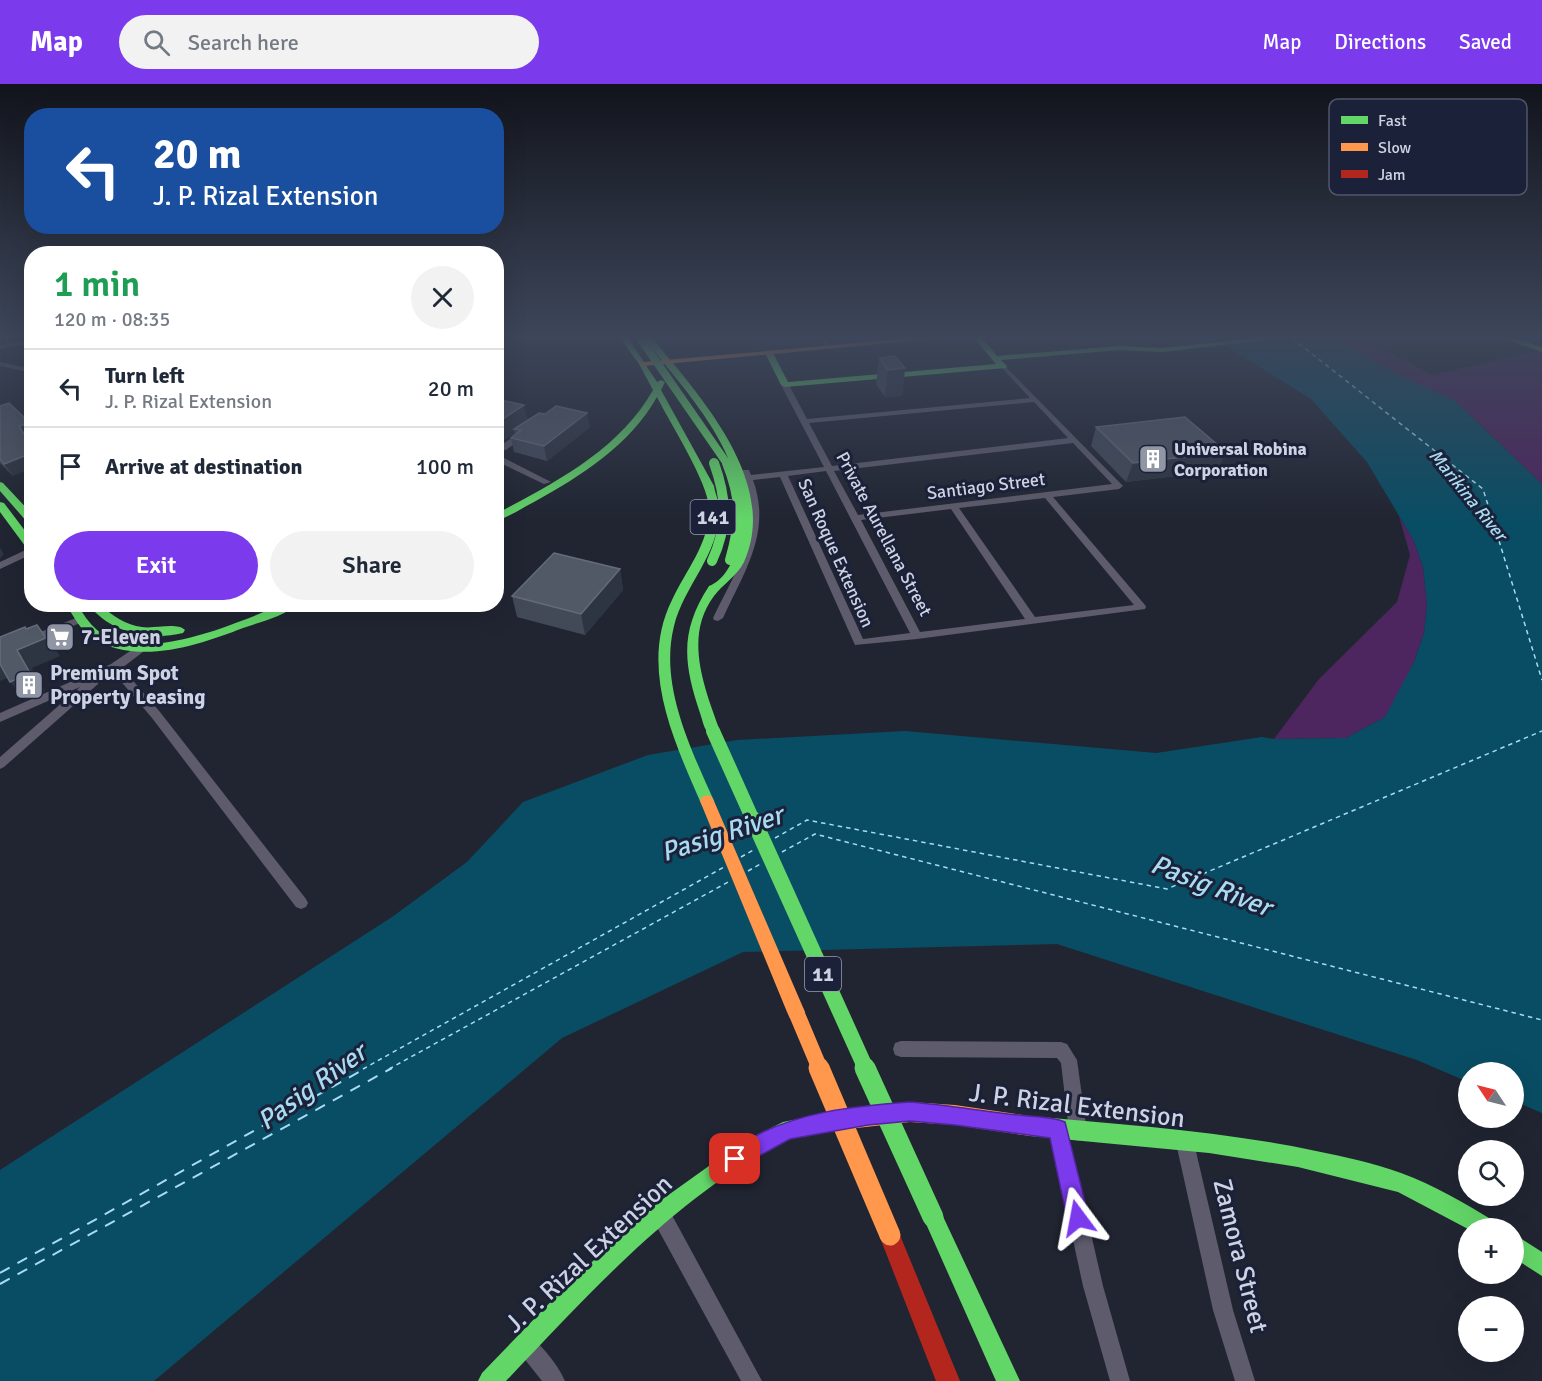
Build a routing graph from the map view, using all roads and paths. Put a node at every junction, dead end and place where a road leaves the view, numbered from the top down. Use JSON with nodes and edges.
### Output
{"nodes":[{"id":1,"x":641,"y":399,"type":"edge"},
{"id":2,"x":654,"y":399,"type":"edge"},
{"id":3,"x":662,"y":399,"type":"edge"},
{"id":4,"x":671,"y":399,"type":"edge"},
{"id":5,"x":682,"y":399,"type":"edge"},
{"id":6,"x":695,"y":399,"type":"edge"},
{"id":7,"x":792,"y":399,"type":"edge"},
{"id":8,"x":1035,"y":400,"type":"joint"},
{"id":9,"x":711,"y":420,"type":"junction"},
{"id":10,"x":805,"y":422,"type":"junction"},
{"id":11,"x":530,"y":429,"type":"edge"},
{"id":12,"x":627,"y":432,"type":"junction"},
{"id":13,"x":682,"y":435,"type":"junction"},
{"id":14,"x":1074,"y":440,"type":"junction"},
{"id":15,"x":504,"y":451,"type":"edge"},
{"id":16,"x":504,"y":456,"type":"edge"},
{"id":17,"x":830,"y":468,"type":"junction"},
{"id":18,"x":783,"y":474,"type":"junction"},
{"id":19,"x":749,"y":478,"type":"junction"},
{"id":20,"x":551,"y":480,"type":"junction"},
{"id":21,"x":0,"y":485,"type":"edge"},
{"id":22,"x":1048,"y":496,"type":"junction"},
{"id":23,"x":0,"y":505,"type":"edge"},
{"id":24,"x":504,"y":506,"type":"edge"},
{"id":25,"x":954,"y":507,"type":"junction"},
{"id":26,"x":24,"y":508,"type":"edge"},
{"id":27,"x":504,"y":513,"type":"edge"},
{"id":28,"x":856,"y":518,"type":"junction"},
{"id":29,"x":24,"y":538,"type":"edge"},
{"id":30,"x":24,"y":553,"type":"edge"},
{"id":31,"x":0,"y":566,"type":"edge"},
{"id":32,"x":682,"y":595,"type":"junction"},
{"id":33,"x":706,"y":598,"type":"junction"},
{"id":34,"x":76,"y":612,"type":"edge"},
{"id":35,"x":100,"y":612,"type":"edge"},
{"id":36,"x":244,"y":612,"type":"edge"},
{"id":37,"x":272,"y":612,"type":"edge"},
{"id":38,"x":718,"y":618,"type":"dead end"},
{"id":39,"x":81,"y":619,"type":"junction"},
{"id":40,"x":1032,"y":621,"type":"junction"},
{"id":41,"x":162,"y":633,"type":"junction"},
{"id":42,"x":917,"y":636,"type":"junction"},
{"id":43,"x":144,"y":648,"type":"junction"},
{"id":44,"x":0,"y":652,"type":"edge"},
{"id":45,"x":109,"y":670,"type":"junction"},
{"id":46,"x":0,"y":718,"type":"edge"},
{"id":47,"x":0,"y":764,"type":"edge"},
{"id":48,"x":301,"y":903,"type":"dead end"},
{"id":49,"x":901,"y":1049,"type":"dead end"},
{"id":50,"x":1058,"y":1129,"type":"junction"},
{"id":51,"x":1078,"y":1132,"type":"junction"},
{"id":52,"x":1185,"y":1143,"type":"junction"},
{"id":53,"x":660,"y":1213,"type":"junction"},
{"id":54,"x":1469,"y":1218,"type":"edge"},
{"id":55,"x":1524,"y":1252,"type":"edge"},
{"id":56,"x":1542,"y":1265,"type":"edge"},
{"id":57,"x":526,"y":1345,"type":"junction"},
{"id":58,"x":490,"y":1381,"type":"edge"},
{"id":59,"x":555,"y":1381,"type":"edge"},
{"id":60,"x":752,"y":1381,"type":"edge"},
{"id":61,"x":948,"y":1381,"type":"edge"},
{"id":62,"x":1008,"y":1381,"type":"edge"},
{"id":63,"x":1120,"y":1381,"type":"edge"},
{"id":64,"x":1245,"y":1381,"type":"edge"}],
"edges":[{"from":1,"to":20,"type":"main road"},
{"from":2,"to":12,"type":"main road"},
{"from":3,"to":13,"type":"main road","number":"141"},
{"from":4,"to":32,"type":"main road","number":"11","bridge":true},
{"from":5,"to":33,"type":"main road","number":"11","bridge":true},
{"from":6,"to":9,"type":"main road","number":"141"},
{"from":7,"to":10,"type":"street","name":"Private Aurellana Street"},
{"from":8,"to":10,"type":"street"},
{"from":8,"to":14,"type":"street"},
{"from":9,"to":19,"type":"street"},
{"from":9,"to":33,"type":"main road","number":"141"},
{"from":10,"to":17,"type":"street","name":"Private Aurellana Street"},
{"from":11,"to":15,"type":"street"},
{"from":12,"to":13,"type":"main road"},
{"from":12,"to":27,"type":"main road"},
{"from":13,"to":32,"type":"main road","number":"141"},
{"from":14,"to":17,"type":"street"},
{"from":14,"to":22,"type":"street","name":"Santiago Street"},
{"from":16,"to":20,"type":"street"},
{"from":17,"to":18,"type":"street"},
{"from":17,"to":28,"type":"street","name":"Private Aurellana Street"},
{"from":18,"to":19,"type":"street","name":"San Roque Extension"},
{"from":18,"to":42,"type":"street","name":"San Roque Extension"},
{"from":19,"to":38,"type":"street"},
{"from":20,"to":24,"type":"main road"},
{"from":21,"to":26,"type":"main road"},
{"from":22,"to":25,"type":"street","name":"Santiago Street"},
{"from":22,"to":40,"type":"street"},
{"from":23,"to":29,"type":"main road"},
{"from":25,"to":28,"type":"street","name":"Santiago Street"},
{"from":25,"to":40,"type":"street"},
{"from":28,"to":42,"type":"street","name":"Private Aurellana Street"},
{"from":30,"to":31,"type":"street"},
{"from":32,"to":61,"type":"main road","number":"11","bridge":true},
{"from":33,"to":62,"type":"main road","number":"11","bridge":true},
{"from":34,"to":39,"type":"main road"},
{"from":35,"to":41,"type":"main road"},
{"from":36,"to":41,"type":"main road"},
{"from":37,"to":43,"type":"main road"},
{"from":39,"to":43,"type":"main road"},
{"from":39,"to":44,"type":"street"},
{"from":40,"to":42,"type":"street"},
{"from":41,"to":43,"type":"street"},
{"from":43,"to":45,"type":"street"},
{"from":45,"to":46,"type":"street"},
{"from":45,"to":47,"type":"street"},
{"from":45,"to":48,"type":"street"},
{"from":49,"to":51,"type":"street"},
{"from":50,"to":51,"type":"main road","name":"J. P. Rizal Extension"},
{"from":50,"to":53,"type":"main road","name":"J. P. Rizal Extension"},
{"from":50,"to":63,"type":"street"},
{"from":51,"to":52,"type":"main road","name":"J. P. Rizal Extension"},
{"from":52,"to":54,"type":"main road","name":"J. P. Rizal Extension"},
{"from":52,"to":64,"type":"street","name":"Zamora Street"},
{"from":53,"to":57,"type":"main road","name":"J. P. Rizal Extension"},
{"from":53,"to":60,"type":"street"},
{"from":55,"to":56,"type":"main road"},
{"from":57,"to":58,"type":"main road","name":"J. P. Rizal Extension"},
{"from":57,"to":59,"type":"street"}]}
